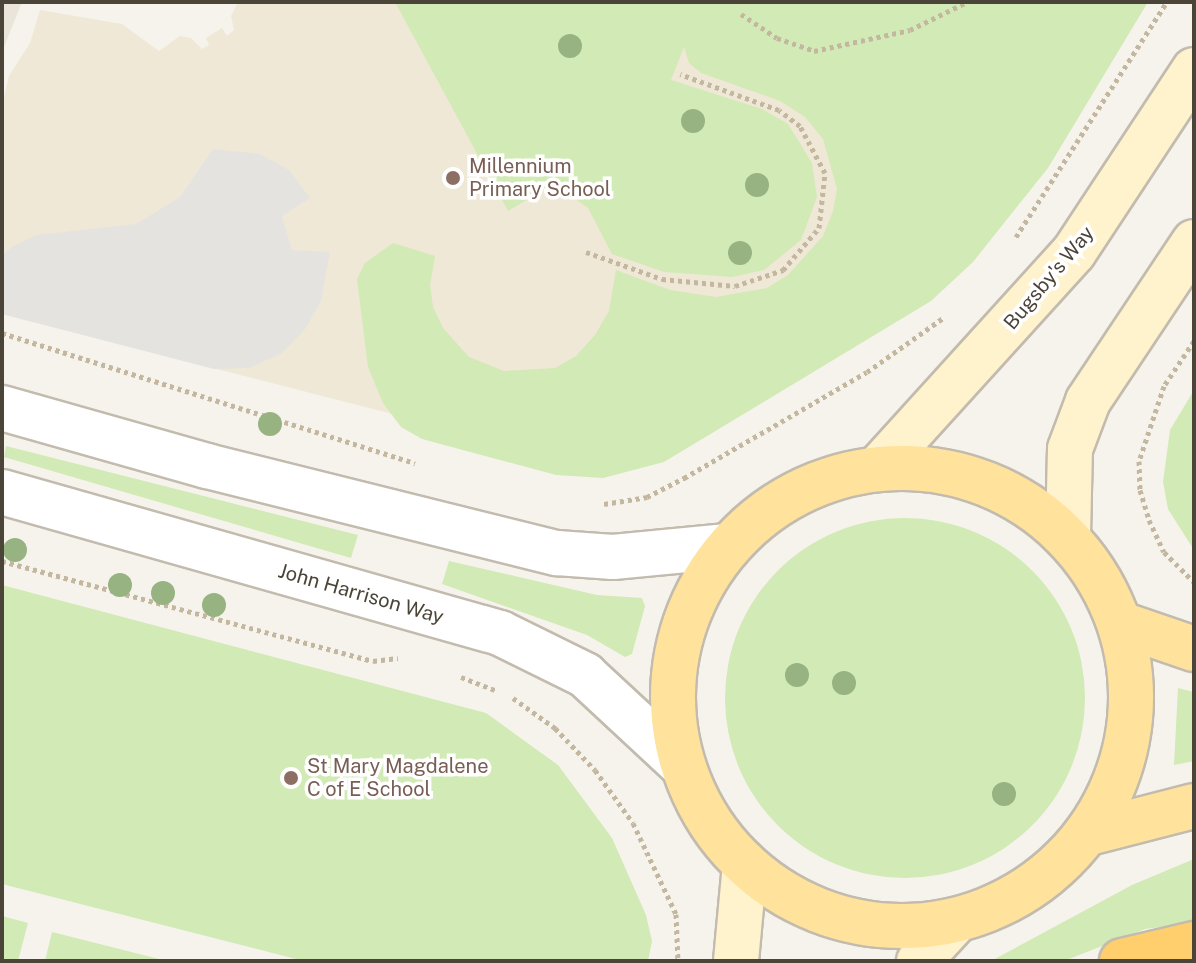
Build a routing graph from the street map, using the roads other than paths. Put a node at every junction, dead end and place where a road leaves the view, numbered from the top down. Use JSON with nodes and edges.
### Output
{"nodes":[{"id":1,"x":1194,"y":70,"type":"edge"},
{"id":2,"x":1194,"y":242,"type":"edge"},
{"id":3,"x":2,"y":408,"type":"edge"},
{"id":4,"x":879,"y":467,"type":"junction"},
{"id":5,"x":2,"y":492,"type":"edge"},
{"id":6,"x":1068,"y":536,"type":"junction"},
{"id":7,"x":727,"y":546,"type":"junction"},
{"id":8,"x":1121,"y":624,"type":"junction"},
{"id":9,"x":1194,"y":649,"type":"edge"},
{"id":10,"x":683,"y":766,"type":"junction"},
{"id":11,"x":1194,"y":806,"type":"edge"},
{"id":12,"x":1089,"y":833,"type":"junction"},
{"id":13,"x":745,"y":864,"type":"junction"},
{"id":14,"x":955,"y":922,"type":"junction"},
{"id":15,"x":1194,"y":944,"type":"edge"},
{"id":16,"x":736,"y":961,"type":"edge"},
{"id":17,"x":919,"y":961,"type":"edge"},
{"id":18,"x":1122,"y":961,"type":"edge"}],
"edges":[{"from":1,"to":4,"type":"street","name":"Bugsby's Way"},
{"from":2,"to":6,"type":"street"},
{"from":3,"to":7,"type":"street"},
{"from":4,"to":6,"type":"main road"},
{"from":4,"to":7,"type":"main road"},
{"from":5,"to":10,"type":"street","name":"John Harrison Way"},
{"from":6,"to":8,"type":"main road"},
{"from":7,"to":10,"type":"main road"},
{"from":8,"to":9,"type":"main road"},
{"from":8,"to":12,"type":"main road"},
{"from":10,"to":13,"type":"main road"},
{"from":11,"to":12,"type":"main road"},
{"from":12,"to":14,"type":"main road"},
{"from":13,"to":14,"type":"main road"},
{"from":13,"to":16,"type":"street"},
{"from":14,"to":17,"type":"street"},
{"from":15,"to":18,"type":"highway"}]}
